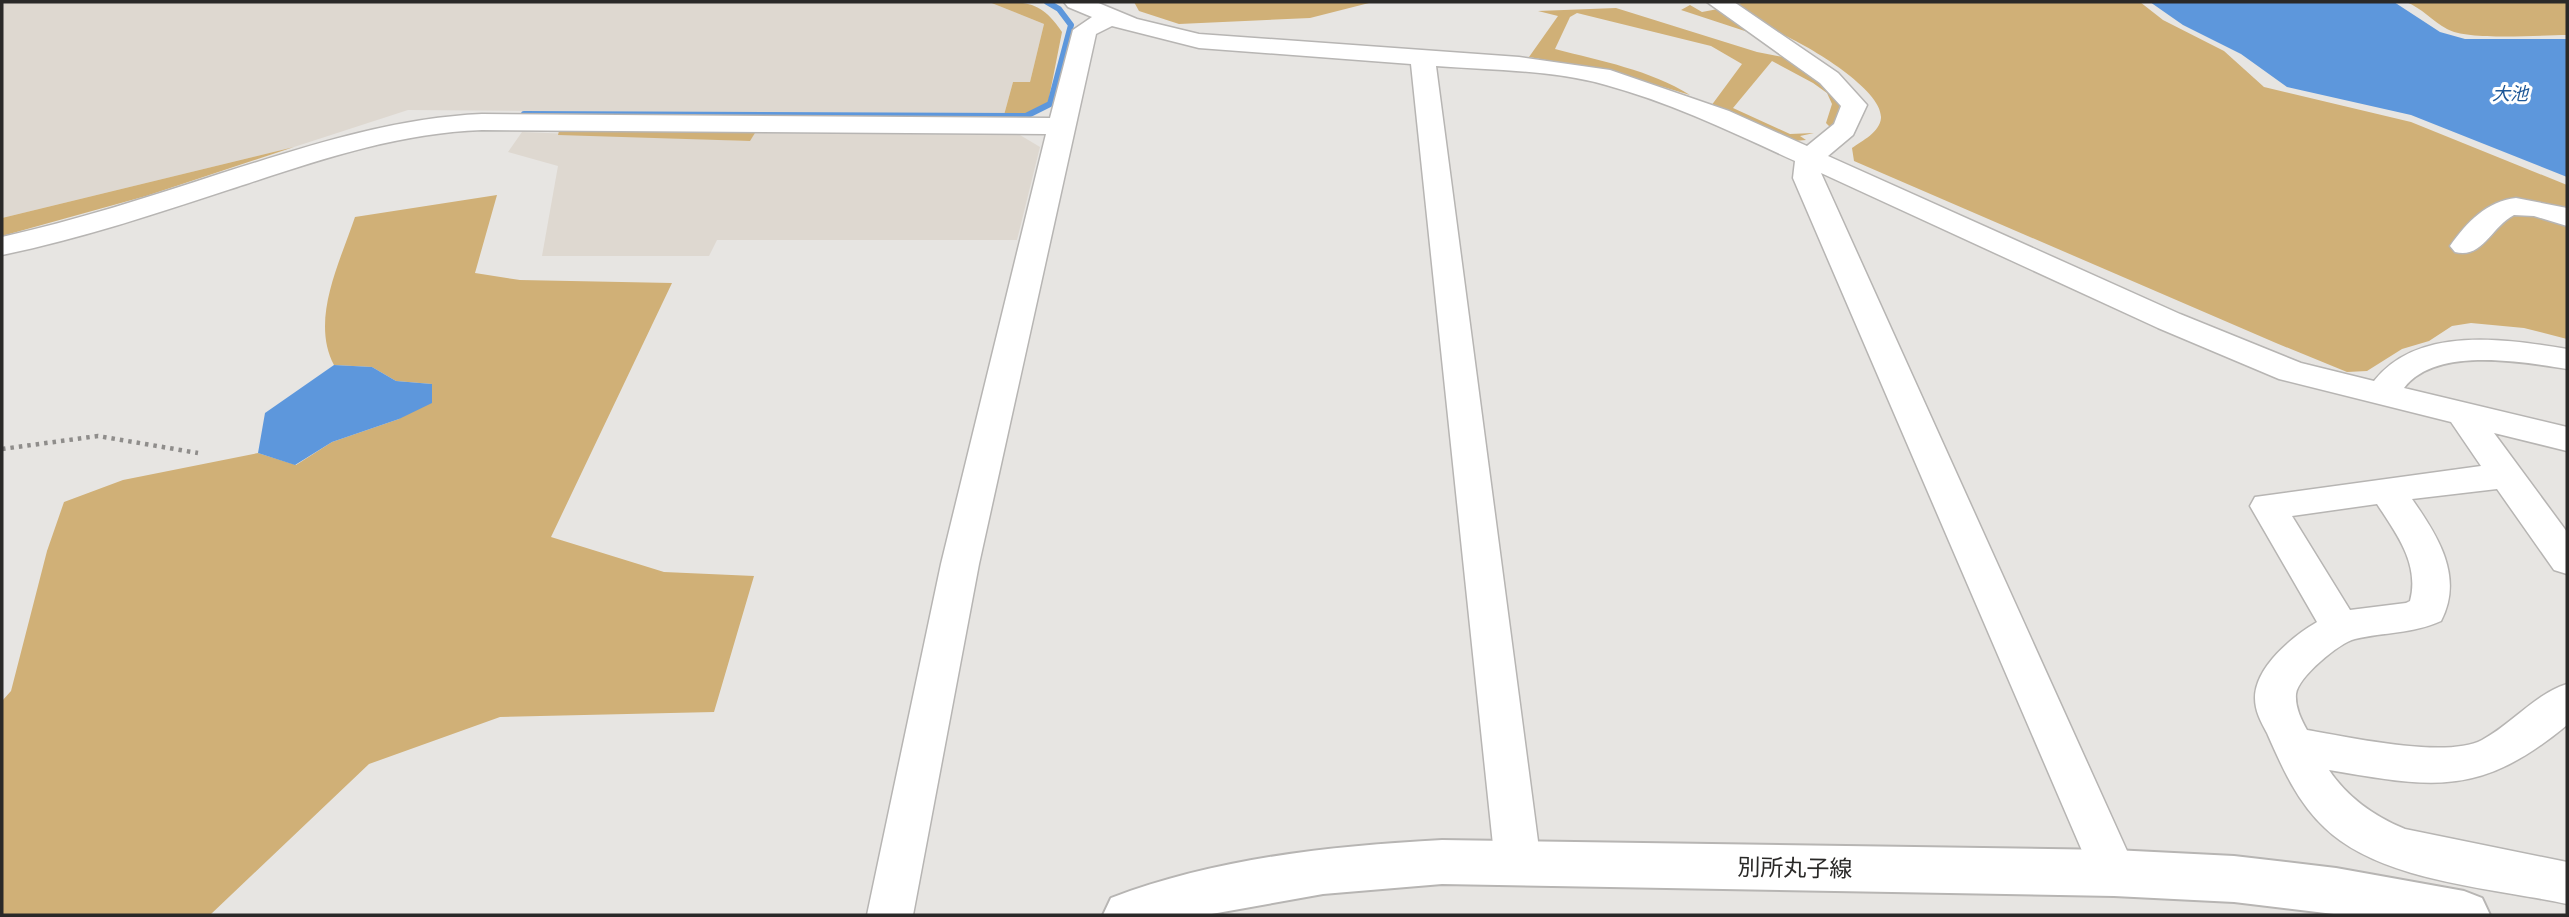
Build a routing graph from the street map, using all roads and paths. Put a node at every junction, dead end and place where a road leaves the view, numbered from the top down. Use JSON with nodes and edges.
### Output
{"nodes":[{"id":1,"x":1076,"y":2,"type":"edge"},
{"id":2,"x":1719,"y":2,"type":"edge"},
{"id":3,"x":1111,"y":17,"type":"junction"},
{"id":4,"x":1423,"y":58,"type":"junction"},
{"id":5,"x":1061,"y":126,"type":"junction"},
{"id":6,"x":1809,"y":156,"type":"junction"},
{"id":7,"x":2567,"y":217,"type":"edge"},
{"id":8,"x":2,"y":246,"type":"edge"},
{"id":9,"x":2465,"y":246,"type":"dead end"},
{"id":10,"x":2567,"y":359,"type":"edge"},
{"id":11,"x":2381,"y":395,"type":"junction"},
{"id":12,"x":2464,"y":416,"type":"junction"},
{"id":13,"x":2567,"y":439,"type":"edge"},
{"id":14,"x":2,"y":449,"type":"edge"},
{"id":15,"x":198,"y":453,"type":"dead end"},
{"id":16,"x":2506,"y":475,"type":"junction"},
{"id":17,"x":2386,"y":491,"type":"junction"},
{"id":18,"x":2567,"y":560,"type":"edge"},
{"id":19,"x":2341,"y":628,"type":"junction"},
{"id":20,"x":2567,"y":701,"type":"edge"},
{"id":21,"x":2294,"y":746,"type":"junction"},
{"id":22,"x":1518,"y":864,"type":"junction"},
{"id":23,"x":2114,"y":873,"type":"junction"},
{"id":24,"x":2567,"y":883,"type":"edge"},
{"id":25,"x":890,"y":915,"type":"edge"},
{"id":26,"x":1129,"y":915,"type":"edge"},
{"id":27,"x":2465,"y":915,"type":"edge"}],
"edges":[{"from":1,"to":3,"type":"street"},
{"from":2,"to":6,"type":"street"},
{"from":3,"to":4,"type":"street"},
{"from":3,"to":5,"type":"street"},
{"from":4,"to":6,"type":"street"},
{"from":4,"to":22,"type":"street"},
{"from":5,"to":8,"type":"street"},
{"from":5,"to":25,"type":"street"},
{"from":6,"to":11,"type":"street"},
{"from":6,"to":23,"type":"street"},
{"from":7,"to":9,"type":"street"},
{"from":10,"to":11,"type":"street"},
{"from":11,"to":12,"type":"street"},
{"from":12,"to":13,"type":"street"},
{"from":12,"to":16,"type":"street"},
{"from":14,"to":15,"type":"path"},
{"from":16,"to":17,"type":"street"},
{"from":16,"to":18,"type":"street"},
{"from":17,"to":19,"type":"street"},
{"from":17,"to":19,"type":"street"},
{"from":19,"to":21,"type":"street"},
{"from":20,"to":21,"type":"street"},
{"from":21,"to":24,"type":"street"},
{"from":22,"to":23,"type":"main road","name":"別所丸子線"},
{"from":22,"to":26,"type":"main road","name":"別所丸子線"},
{"from":23,"to":27,"type":"main road","name":"別所丸子線"}]}
